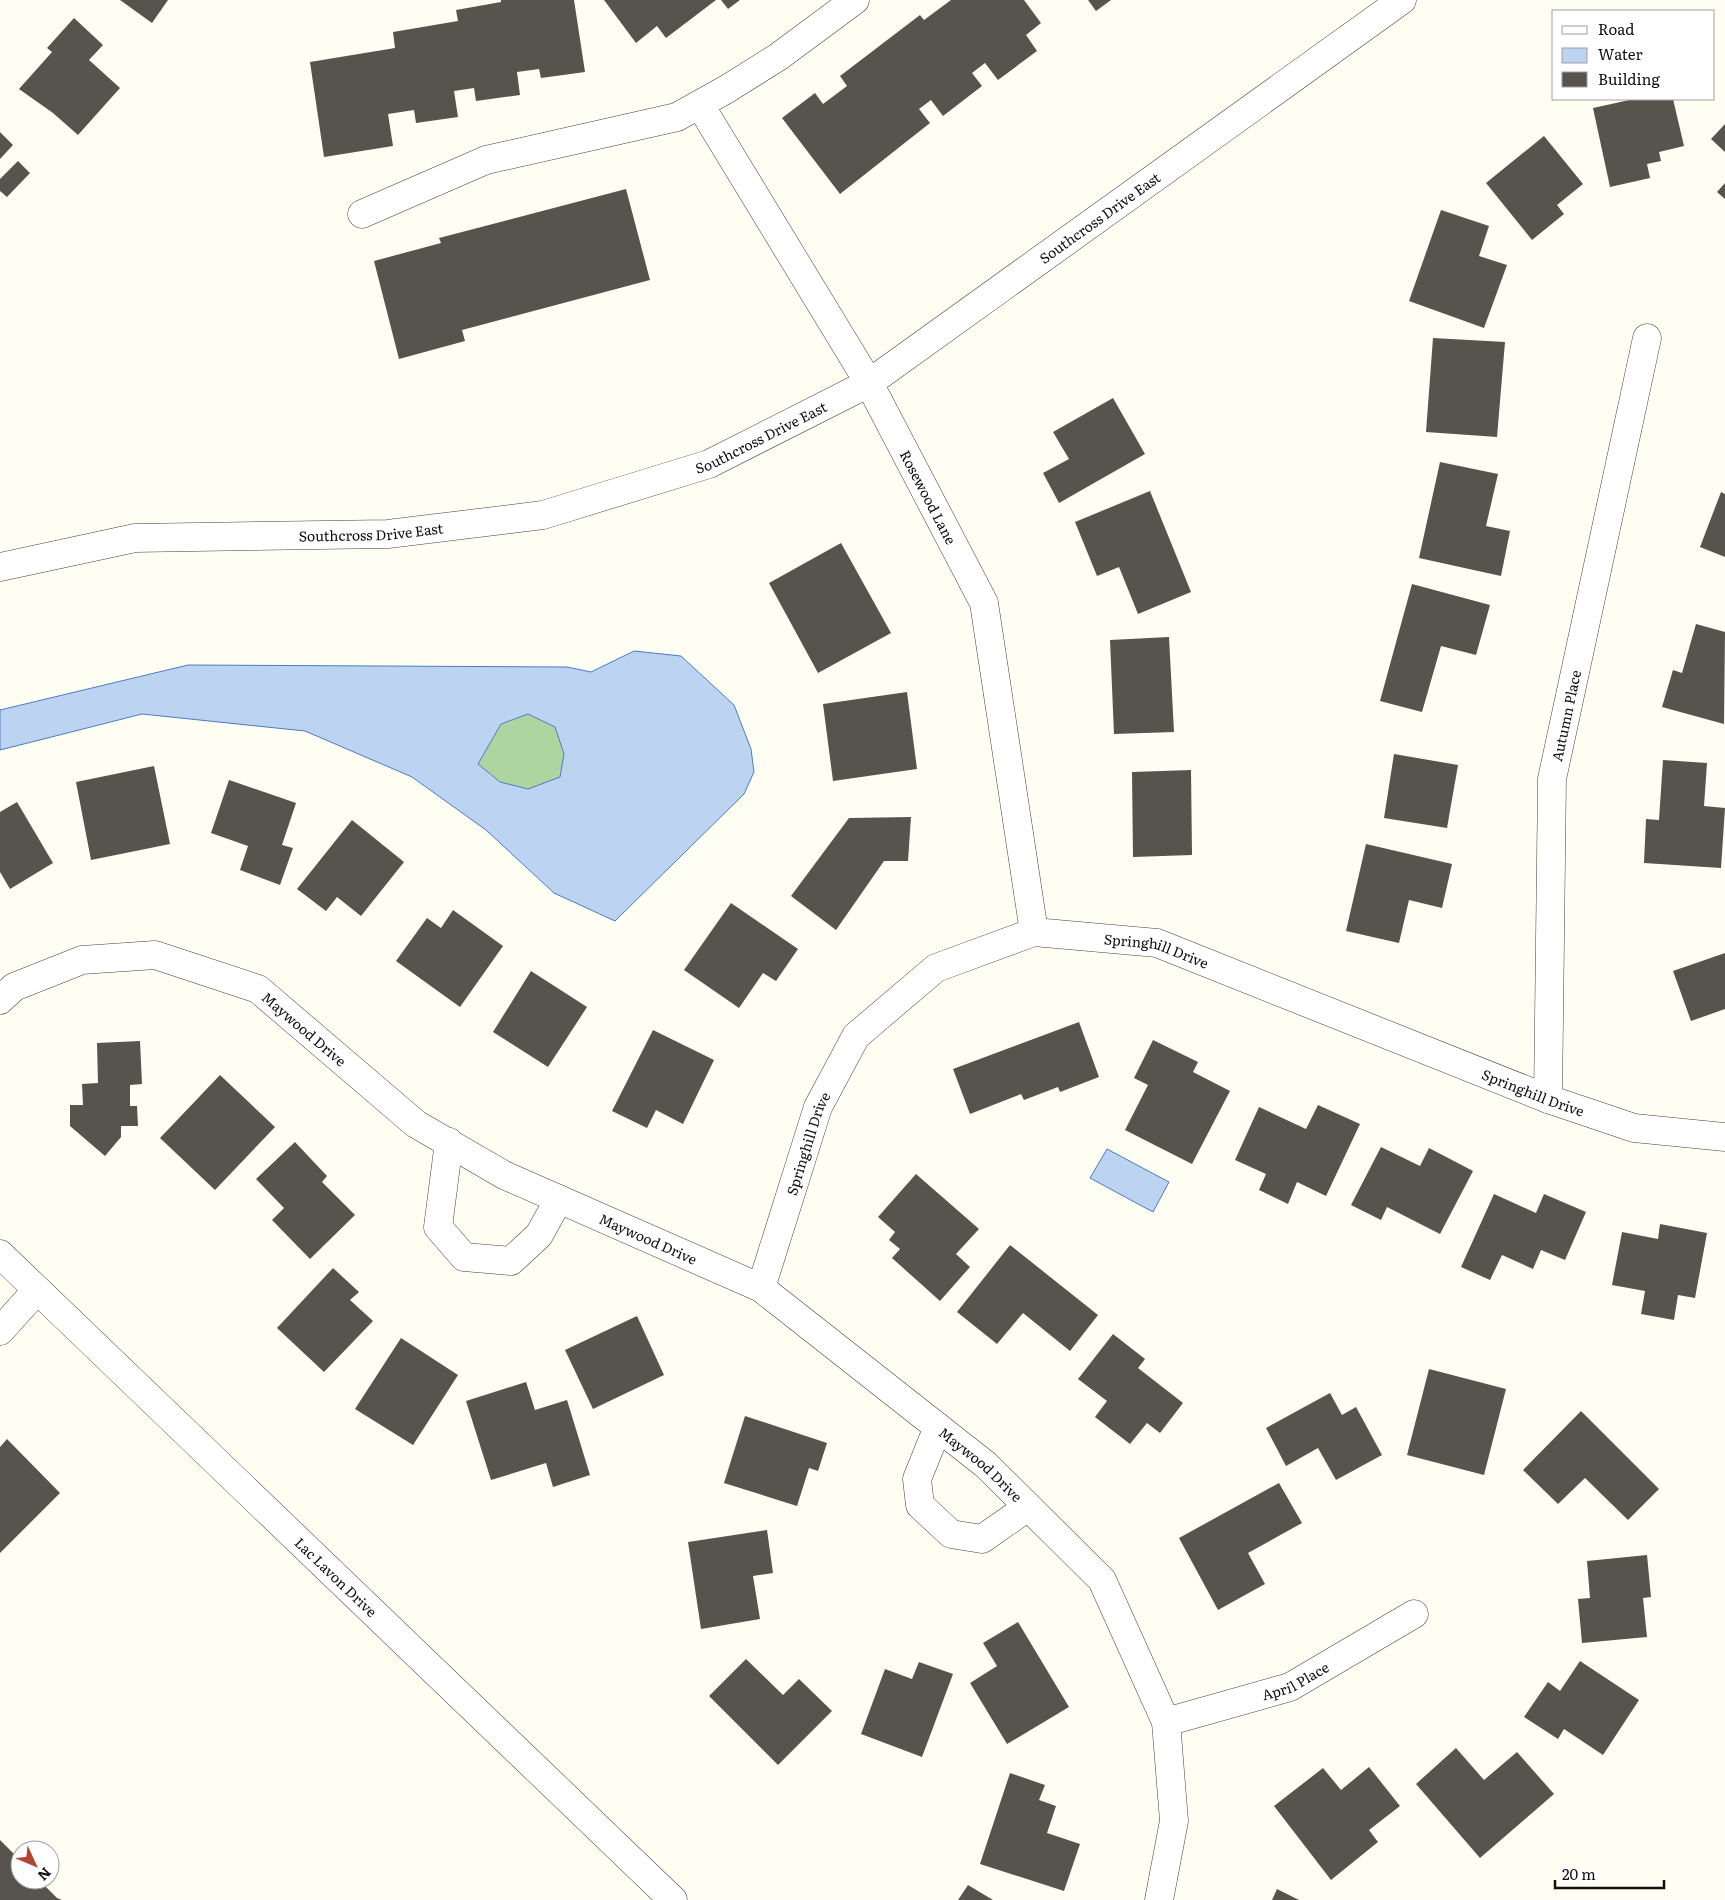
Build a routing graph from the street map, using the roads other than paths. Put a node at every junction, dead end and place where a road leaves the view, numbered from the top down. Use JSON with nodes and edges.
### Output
{"nodes":[{"id":1,"x":856,"y":0,"type":"edge"},
{"id":2,"x":1402,"y":0,"type":"edge"},
{"id":3,"x":700,"y":105,"type":"junction"},
{"id":4,"x":362,"y":214,"type":"dead end"},
{"id":5,"x":1647,"y":338,"type":"dead end"},
{"id":6,"x":869,"y":384,"type":"junction"},
{"id":7,"x":0,"y":566,"type":"edge"},
{"id":8,"x":1034,"y":932,"type":"junction"},
{"id":9,"x":0,"y":1000,"type":"edge"},
{"id":10,"x":1548,"y":1099,"type":"junction"},
{"id":11,"x":1725,"y":1137,"type":"edge"},
{"id":12,"x":449,"y":1142,"type":"junction"},
{"id":13,"x":559,"y":1199,"type":"junction"},
{"id":14,"x":0,"y":1254,"type":"edge"},
{"id":15,"x":761,"y":1288,"type":"junction"},
{"id":16,"x":38,"y":1290,"type":"junction"},
{"id":17,"x":0,"y":1331,"type":"edge"},
{"id":18,"x":938,"y":1427,"type":"junction"},
{"id":19,"x":1028,"y":1507,"type":"junction"},
{"id":20,"x":1414,"y":1614,"type":"dead end"},
{"id":21,"x":1166,"y":1722,"type":"junction"},
{"id":22,"x":673,"y":1900,"type":"edge"},
{"id":23,"x":1159,"y":1900,"type":"edge"}],
"edges":[{"from":1,"to":3,"type":"street"},
{"from":2,"to":6,"type":"street","name":"Southcross Drive East"},
{"from":3,"to":4,"type":"street"},
{"from":3,"to":6,"type":"street","name":"Rosewood Lane"},
{"from":5,"to":10,"type":"street","name":"Autumn Place"},
{"from":6,"to":7,"type":"street","name":"Southcross Drive East"},
{"from":6,"to":8,"type":"street","name":"Rosewood Lane"},
{"from":8,"to":10,"type":"street","name":"Springhill Drive"},
{"from":8,"to":15,"type":"street","name":"Springhill Drive"},
{"from":9,"to":12,"type":"street","name":"Maywood Drive"},
{"from":10,"to":11,"type":"street","name":"Springhill Drive"},
{"from":12,"to":13,"type":"street","name":"Maywood Drive"},
{"from":12,"to":13,"type":"street"},
{"from":13,"to":15,"type":"street","name":"Maywood Drive"},
{"from":14,"to":16,"type":"street","name":"Lac Lavon Drive"},
{"from":15,"to":18,"type":"street","name":"Maywood Drive"},
{"from":16,"to":17,"type":"street"},
{"from":16,"to":22,"type":"street","name":"Lac Lavon Drive"},
{"from":18,"to":19,"type":"street","name":"Maywood Drive"},
{"from":18,"to":19,"type":"street"},
{"from":19,"to":21,"type":"street","name":"Maywood Drive"},
{"from":20,"to":21,"type":"street","name":"April Place"},
{"from":21,"to":23,"type":"street","name":"Maywood Drive"}]}
